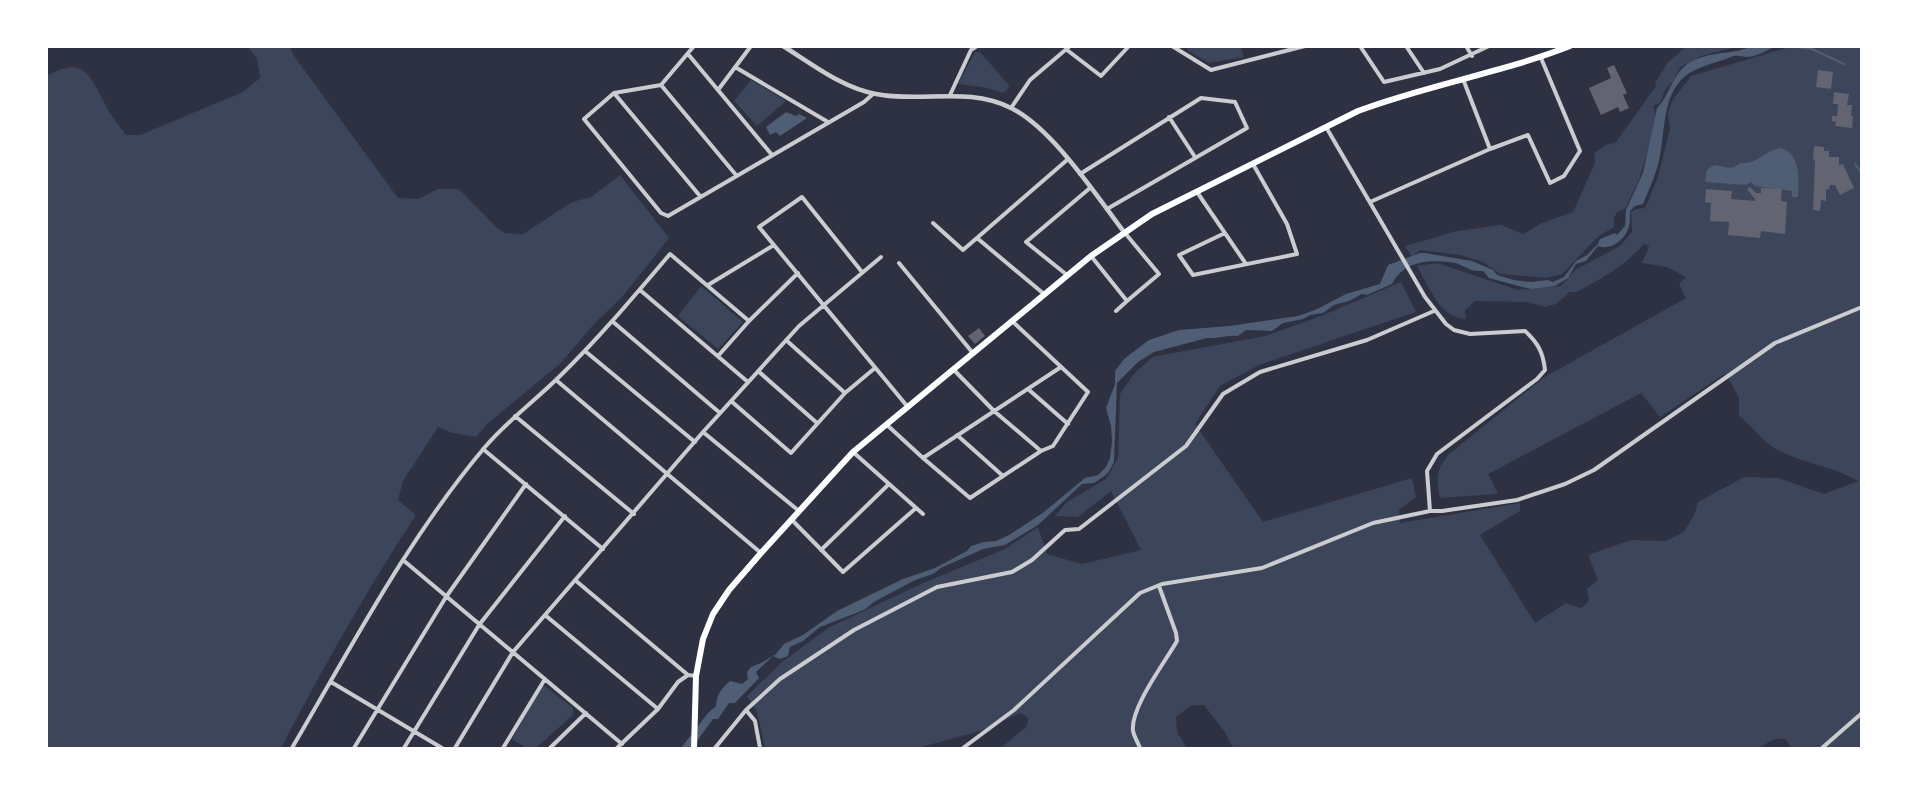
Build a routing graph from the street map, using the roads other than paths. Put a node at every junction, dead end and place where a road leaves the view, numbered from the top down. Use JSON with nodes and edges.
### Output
{"nodes":[{"id":1,"x":694,"y":46,"type":"edge"},
{"id":2,"x":751,"y":46,"type":"edge"},
{"id":3,"x":783,"y":46,"type":"edge"},
{"id":4,"x":977,"y":46,"type":"edge"},
{"id":5,"x":1128,"y":46,"type":"edge"},
{"id":6,"x":1172,"y":46,"type":"edge"},
{"id":7,"x":1284,"y":46,"type":"edge"},
{"id":8,"x":1305,"y":46,"type":"edge"},
{"id":9,"x":1360,"y":46,"type":"edge"},
{"id":10,"x":1406,"y":46,"type":"edge"},
{"id":11,"x":1466,"y":46,"type":"edge"},
{"id":12,"x":1489,"y":46,"type":"edge"},
{"id":13,"x":1570,"y":46,"type":"edge"},
{"id":14,"x":1068,"y":48,"type":"edge"},
{"id":15,"x":1290,"y":52,"type":"junction"},
{"id":16,"x":688,"y":54,"type":"junction"},
{"id":17,"x":1472,"y":56,"type":"junction"},
{"id":18,"x":1541,"y":57,"type":"junction"},
{"id":19,"x":735,"y":67,"type":"junction"},
{"id":20,"x":1424,"y":73,"type":"junction"},
{"id":21,"x":1463,"y":79,"type":"junction"},
{"id":22,"x":661,"y":85,"type":"junction"},
{"id":23,"x":718,"y":90,"type":"junction"},
{"id":24,"x":614,"y":93,"type":"junction"},
{"id":25,"x":873,"y":94,"type":"junction"},
{"id":26,"x":950,"y":95,"type":"junction"},
{"id":27,"x":1011,"y":108,"type":"junction"},
{"id":28,"x":1169,"y":117,"type":"junction"},
{"id":29,"x":828,"y":122,"type":"junction"},
{"id":30,"x":1325,"y":126,"type":"junction"},
{"id":31,"x":1490,"y":149,"type":"junction"},
{"id":32,"x":772,"y":155,"type":"junction"},
{"id":33,"x":1195,"y":157,"type":"junction"},
{"id":34,"x":1067,"y":160,"type":"junction"},
{"id":35,"x":1252,"y":163,"type":"junction"},
{"id":36,"x":1079,"y":174,"type":"junction"},
{"id":37,"x":736,"y":175,"type":"junction"},
{"id":38,"x":1090,"y":188,"type":"junction"},
{"id":39,"x":1196,"y":191,"type":"junction"},
{"id":40,"x":700,"y":196,"type":"junction"},
{"id":41,"x":1370,"y":202,"type":"junction"},
{"id":42,"x":1107,"y":209,"type":"junction"},
{"id":43,"x":933,"y":224,"type":"dead end"},
{"id":44,"x":1124,"y":232,"type":"junction"},
{"id":45,"x":1225,"y":233,"type":"junction"},
{"id":46,"x":977,"y":238,"type":"junction"},
{"id":47,"x":774,"y":244,"type":"junction"},
{"id":48,"x":881,"y":256,"type":"dead end"},
{"id":49,"x":1091,"y":256,"type":"junction"},
{"id":50,"x":899,"y":262,"type":"dead end"},
{"id":51,"x":1246,"y":264,"type":"junction"},
{"id":52,"x":862,"y":272,"type":"junction"},
{"id":53,"x":798,"y":273,"type":"junction"},
{"id":54,"x":1066,"y":275,"type":"junction"},
{"id":55,"x":708,"y":285,"type":"junction"},
{"id":56,"x":640,"y":290,"type":"junction"},
{"id":57,"x":1044,"y":294,"type":"junction"},
{"id":58,"x":1127,"y":301,"type":"junction"},
{"id":59,"x":823,"y":304,"type":"junction"},
{"id":60,"x":1862,"y":307,"type":"edge"},
{"id":61,"x":1116,"y":311,"type":"dead end"},
{"id":62,"x":1434,"y":311,"type":"junction"},
{"id":63,"x":612,"y":321,"type":"junction"},
{"id":64,"x":749,"y":321,"type":"junction"},
{"id":65,"x":1012,"y":321,"type":"junction"},
{"id":66,"x":786,"y":339,"type":"junction"},
{"id":67,"x":585,"y":351,"type":"junction"},
{"id":68,"x":972,"y":352,"type":"junction"},
{"id":69,"x":718,"y":356,"type":"junction"},
{"id":70,"x":1061,"y":367,"type":"junction"},
{"id":71,"x":875,"y":368,"type":"junction"},
{"id":72,"x":953,"y":369,"type":"junction"},
{"id":73,"x":758,"y":371,"type":"junction"},
{"id":74,"x":556,"y":380,"type":"junction"},
{"id":75,"x":748,"y":382,"type":"junction"},
{"id":76,"x":1028,"y":388,"type":"junction"},
{"id":77,"x":845,"y":393,"type":"junction"},
{"id":78,"x":731,"y":401,"type":"junction"},
{"id":79,"x":907,"y":406,"type":"junction"},
{"id":80,"x":994,"y":411,"type":"junction"},
{"id":81,"x":720,"y":413,"type":"junction"},
{"id":82,"x":515,"y":416,"type":"junction"},
{"id":83,"x":817,"y":423,"type":"junction"},
{"id":84,"x":886,"y":424,"type":"junction"},
{"id":85,"x":1068,"y":424,"type":"junction"},
{"id":86,"x":703,"y":432,"type":"junction"},
{"id":87,"x":957,"y":435,"type":"junction"},
{"id":88,"x":695,"y":442,"type":"junction"},
{"id":89,"x":483,"y":449,"type":"junction"},
{"id":90,"x":853,"y":452,"type":"junction"},
{"id":91,"x":1041,"y":452,"type":"junction"},
{"id":92,"x":923,"y":459,"type":"junction"},
{"id":93,"x":667,"y":474,"type":"junction"},
{"id":94,"x":1004,"y":476,"type":"junction"},
{"id":95,"x":526,"y":484,"type":"junction"},
{"id":96,"x":889,"y":484,"type":"junction"},
{"id":97,"x":916,"y":508,"type":"junction"},
{"id":98,"x":799,"y":511,"type":"junction"},
{"id":99,"x":1430,"y":511,"type":"junction"},
{"id":100,"x":634,"y":514,"type":"junction"},
{"id":101,"x":923,"y":514,"type":"dead end"},
{"id":102,"x":565,"y":516,"type":"junction"},
{"id":103,"x":791,"y":519,"type":"junction"},
{"id":104,"x":603,"y":549,"type":"junction"},
{"id":105,"x":821,"y":550,"type":"junction"},
{"id":106,"x":760,"y":553,"type":"junction"},
{"id":107,"x":403,"y":560,"type":"junction"},
{"id":108,"x":575,"y":580,"type":"junction"},
{"id":109,"x":1159,"y":585,"type":"junction"},
{"id":110,"x":446,"y":597,"type":"junction"},
{"id":111,"x":544,"y":615,"type":"junction"},
{"id":112,"x":479,"y":625,"type":"junction"},
{"id":113,"x":513,"y":652,"type":"junction"},
{"id":114,"x":687,"y":675,"type":"junction"},
{"id":115,"x":696,"y":676,"type":"junction"},
{"id":116,"x":545,"y":679,"type":"junction"},
{"id":117,"x":331,"y":682,"type":"junction"},
{"id":118,"x":658,"y":709,"type":"junction"},
{"id":119,"x":378,"y":710,"type":"junction"},
{"id":120,"x":746,"y":710,"type":"junction"},
{"id":121,"x":586,"y":713,"type":"junction"},
{"id":122,"x":1862,"y":713,"type":"edge"},
{"id":123,"x":414,"y":732,"type":"junction"},
{"id":124,"x":622,"y":744,"type":"junction"},
{"id":125,"x":292,"y":748,"type":"edge"},
{"id":126,"x":354,"y":748,"type":"edge"},
{"id":127,"x":404,"y":748,"type":"edge"},
{"id":128,"x":442,"y":748,"type":"edge"},
{"id":129,"x":455,"y":748,"type":"edge"},
{"id":130,"x":503,"y":748,"type":"edge"},
{"id":131,"x":550,"y":748,"type":"edge"},
{"id":132,"x":617,"y":748,"type":"edge"},
{"id":133,"x":694,"y":748,"type":"edge"},
{"id":134,"x":715,"y":748,"type":"edge"},
{"id":135,"x":760,"y":748,"type":"edge"},
{"id":136,"x":963,"y":748,"type":"edge"},
{"id":137,"x":1140,"y":748,"type":"edge"},
{"id":138,"x":1822,"y":748,"type":"edge"}],
"edges":[{"from":1,"to":16,"type":"street"},
{"from":2,"to":19,"type":"street"},
{"from":3,"to":25,"type":"street"},
{"from":4,"to":26,"type":"street"},
{"from":5,"to":14,"type":"street"},
{"from":6,"to":15,"type":"street"},
{"from":7,"to":15,"type":"street"},
{"from":8,"to":15,"type":"street"},
{"from":9,"to":20,"type":"street"},
{"from":10,"to":20,"type":"street"},
{"from":11,"to":17,"type":"street"},
{"from":12,"to":17,"type":"street"},
{"from":13,"to":18,"type":"highway"},
{"from":14,"to":27,"type":"street"},
{"from":16,"to":22,"type":"street"},
{"from":16,"to":23,"type":"street"},
{"from":17,"to":20,"type":"street"},
{"from":18,"to":21,"type":"highway"},
{"from":18,"to":31,"type":"street"},
{"from":19,"to":23,"type":"street"},
{"from":19,"to":29,"type":"street"},
{"from":21,"to":30,"type":"highway"},
{"from":21,"to":31,"type":"street"},
{"from":22,"to":24,"type":"street"},
{"from":22,"to":37,"type":"street"},
{"from":23,"to":32,"type":"street"},
{"from":24,"to":40,"type":"street"},
{"from":24,"to":40,"type":"street"},
{"from":25,"to":26,"type":"street"},
{"from":25,"to":29,"type":"street"},
{"from":26,"to":27,"type":"street"},
{"from":27,"to":34,"type":"street"},
{"from":28,"to":33,"type":"street"},
{"from":28,"to":33,"type":"street"},
{"from":28,"to":36,"type":"street"},
{"from":29,"to":32,"type":"street"},
{"from":30,"to":35,"type":"highway"},
{"from":30,"to":41,"type":"street"},
{"from":31,"to":41,"type":"street"},
{"from":32,"to":37,"type":"street"},
{"from":33,"to":42,"type":"street"},
{"from":34,"to":36,"type":"street"},
{"from":34,"to":46,"type":"street"},
{"from":35,"to":39,"type":"highway"},
{"from":35,"to":51,"type":"street"},
{"from":36,"to":38,"type":"street"},
{"from":37,"to":40,"type":"street"},
{"from":38,"to":42,"type":"street"},
{"from":38,"to":54,"type":"street"},
{"from":39,"to":44,"type":"highway"},
{"from":39,"to":45,"type":"street"},
{"from":41,"to":62,"type":"street"},
{"from":42,"to":44,"type":"street"},
{"from":43,"to":46,"type":"street"},
{"from":44,"to":49,"type":"highway"},
{"from":44,"to":58,"type":"street"},
{"from":45,"to":51,"type":"street"},
{"from":45,"to":51,"type":"street"},
{"from":46,"to":57,"type":"street"},
{"from":47,"to":52,"type":"street"},
{"from":47,"to":53,"type":"street"},
{"from":47,"to":55,"type":"street"},
{"from":48,"to":52,"type":"street"},
{"from":49,"to":54,"type":"highway"},
{"from":49,"to":58,"type":"street"},
{"from":50,"to":68,"type":"street"},
{"from":52,"to":59,"type":"street"},
{"from":53,"to":59,"type":"street"},
{"from":53,"to":64,"type":"street"},
{"from":54,"to":57,"type":"highway"},
{"from":55,"to":56,"type":"street"},
{"from":55,"to":64,"type":"street"},
{"from":56,"to":63,"type":"street"},
{"from":56,"to":69,"type":"street"},
{"from":57,"to":65,"type":"highway"},
{"from":58,"to":61,"type":"street"},
{"from":59,"to":66,"type":"street"},
{"from":59,"to":71,"type":"street"},
{"from":60,"to":99,"type":"street"},
{"from":62,"to":99,"type":"street"},
{"from":62,"to":120,"type":"street"},
{"from":63,"to":67,"type":"street"},
{"from":63,"to":81,"type":"street"},
{"from":64,"to":69,"type":"street"},
{"from":65,"to":68,"type":"highway"},
{"from":65,"to":70,"type":"street"},
{"from":66,"to":73,"type":"street"},
{"from":66,"to":77,"type":"street"},
{"from":67,"to":74,"type":"street"},
{"from":67,"to":88,"type":"street"},
{"from":68,"to":72,"type":"highway"},
{"from":69,"to":75,"type":"street"},
{"from":70,"to":76,"type":"street"},
{"from":70,"to":85,"type":"street"},
{"from":71,"to":77,"type":"street"},
{"from":71,"to":79,"type":"street"},
{"from":72,"to":79,"type":"highway"},
{"from":72,"to":80,"type":"street"},
{"from":73,"to":75,"type":"street"},
{"from":73,"to":83,"type":"street"},
{"from":74,"to":82,"type":"street"},
{"from":74,"to":93,"type":"street"},
{"from":75,"to":78,"type":"street"},
{"from":76,"to":80,"type":"street"},
{"from":76,"to":85,"type":"street"},
{"from":77,"to":83,"type":"street"},
{"from":78,"to":81,"type":"street"},
{"from":78,"to":83,"type":"street"},
{"from":79,"to":84,"type":"highway"},
{"from":80,"to":87,"type":"street"},
{"from":80,"to":91,"type":"street"},
{"from":81,"to":86,"type":"street"},
{"from":82,"to":89,"type":"street"},
{"from":82,"to":100,"type":"street"},
{"from":84,"to":90,"type":"highway"},
{"from":84,"to":92,"type":"street"},
{"from":85,"to":91,"type":"street"},
{"from":86,"to":88,"type":"street"},
{"from":86,"to":98,"type":"street"},
{"from":87,"to":92,"type":"street"},
{"from":87,"to":94,"type":"street"},
{"from":88,"to":93,"type":"street"},
{"from":89,"to":95,"type":"street"},
{"from":89,"to":107,"type":"street"},
{"from":90,"to":96,"type":"street"},
{"from":90,"to":98,"type":"highway"},
{"from":91,"to":94,"type":"street"},
{"from":92,"to":94,"type":"street"},
{"from":93,"to":100,"type":"street"},
{"from":93,"to":106,"type":"street"},
{"from":95,"to":102,"type":"street"},
{"from":95,"to":110,"type":"street"},
{"from":96,"to":97,"type":"street"},
{"from":96,"to":105,"type":"street"},
{"from":97,"to":101,"type":"street"},
{"from":97,"to":105,"type":"street"},
{"from":98,"to":103,"type":"highway"},
{"from":99,"to":109,"type":"street"},
{"from":100,"to":104,"type":"street"},
{"from":102,"to":104,"type":"street"},
{"from":102,"to":112,"type":"street"},
{"from":103,"to":105,"type":"street"},
{"from":103,"to":106,"type":"highway"},
{"from":104,"to":108,"type":"street"},
{"from":106,"to":115,"type":"highway"},
{"from":107,"to":110,"type":"street"},
{"from":107,"to":117,"type":"street"},
{"from":108,"to":111,"type":"street"},
{"from":108,"to":114,"type":"street"},
{"from":109,"to":136,"type":"street"},
{"from":109,"to":137,"type":"street"},
{"from":110,"to":112,"type":"street"},
{"from":110,"to":119,"type":"street"},
{"from":111,"to":113,"type":"street"},
{"from":111,"to":118,"type":"street"},
{"from":112,"to":113,"type":"street"},
{"from":112,"to":123,"type":"street"},
{"from":113,"to":116,"type":"street"},
{"from":113,"to":129,"type":"street"},
{"from":114,"to":115,"type":"street"},
{"from":114,"to":118,"type":"street"},
{"from":115,"to":133,"type":"highway"},
{"from":116,"to":121,"type":"street"},
{"from":116,"to":130,"type":"street"},
{"from":117,"to":119,"type":"street"},
{"from":117,"to":125,"type":"street"},
{"from":118,"to":124,"type":"street"},
{"from":119,"to":123,"type":"street"},
{"from":119,"to":126,"type":"street"},
{"from":120,"to":134,"type":"street"},
{"from":120,"to":135,"type":"street"},
{"from":121,"to":124,"type":"street"},
{"from":121,"to":131,"type":"street"},
{"from":122,"to":138,"type":"street"},
{"from":123,"to":127,"type":"street"},
{"from":123,"to":128,"type":"street"},
{"from":124,"to":132,"type":"street"}]}
